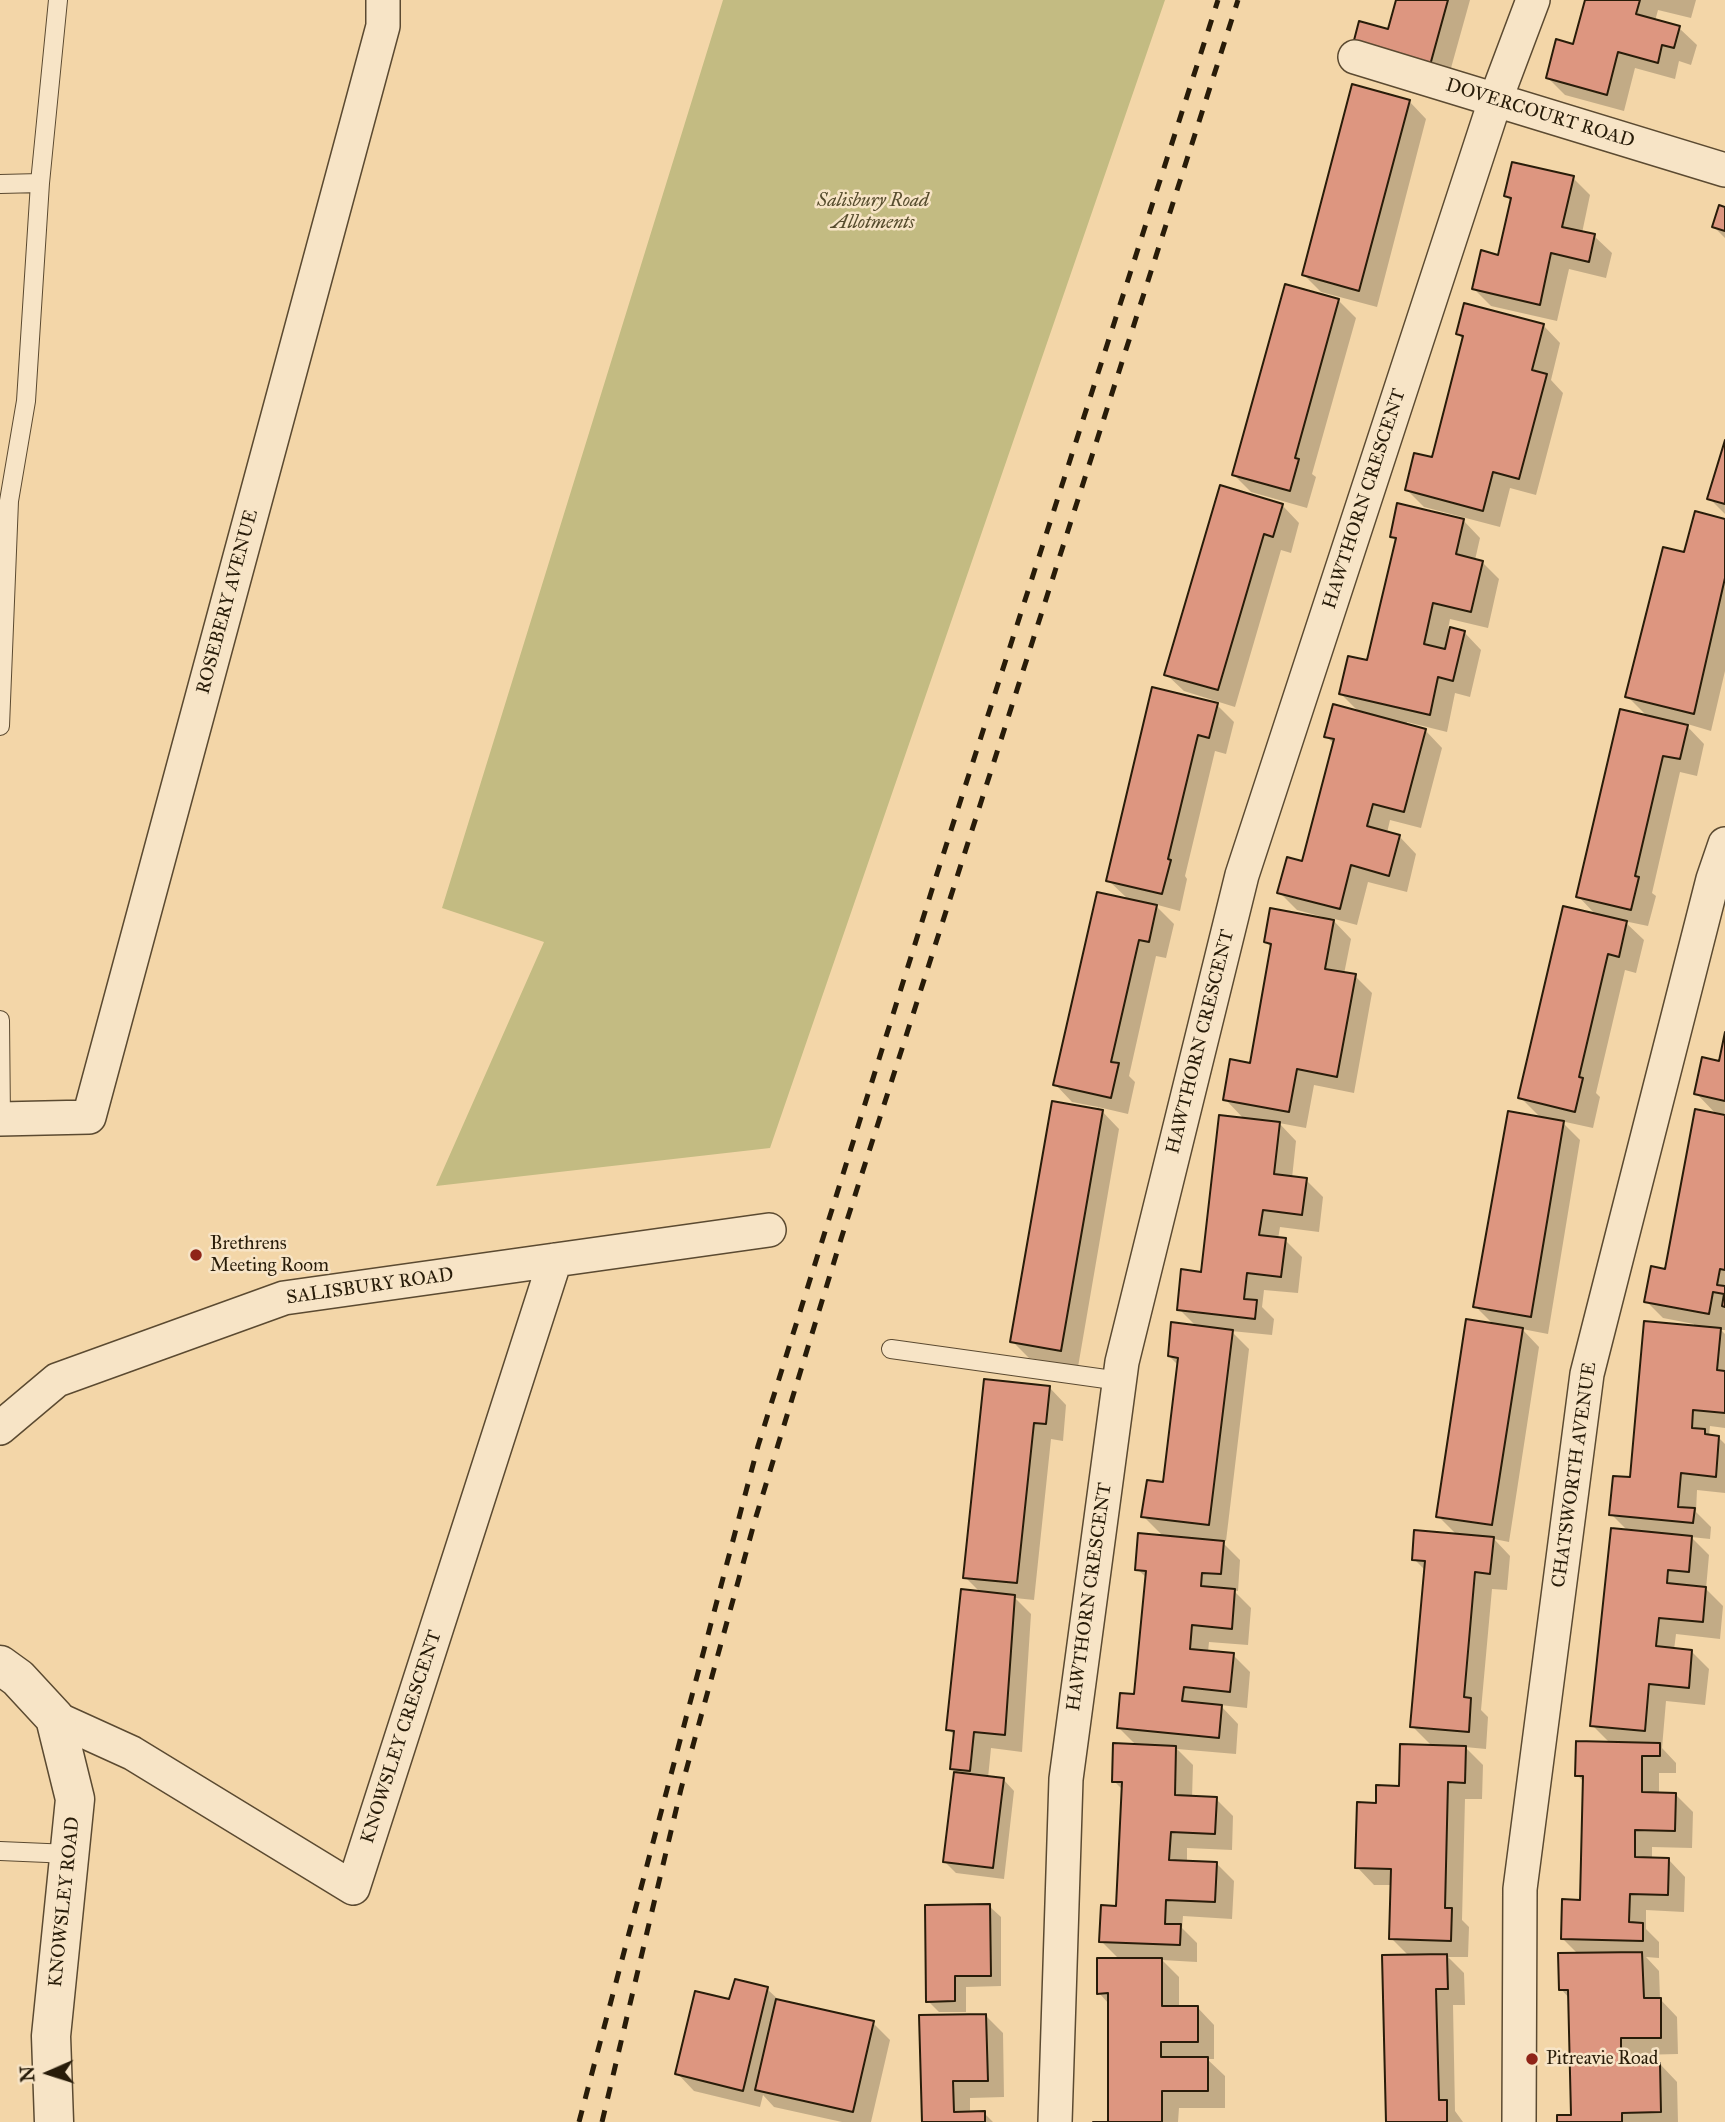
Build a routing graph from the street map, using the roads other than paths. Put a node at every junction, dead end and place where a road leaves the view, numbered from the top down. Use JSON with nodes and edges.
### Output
{"nodes":[{"id":1,"x":58,"y":0,"type":"edge"},
{"id":2,"x":383,"y":0,"type":"edge"},
{"id":3,"x":1533,"y":0,"type":"edge"},
{"id":4,"x":1355,"y":57,"type":"dead end"},
{"id":5,"x":1495,"y":102,"type":"junction"},
{"id":6,"x":1725,"y":170,"type":"edge"},
{"id":7,"x":40,"y":183,"type":"junction"},
{"id":8,"x":0,"y":184,"type":"edge"},
{"id":9,"x":5,"y":501,"type":"edge"},
{"id":10,"x":0,"y":726,"type":"edge"},
{"id":11,"x":1725,"y":844,"type":"edge"},
{"id":12,"x":0,"y":1020,"type":"edge"},
{"id":13,"x":1,"y":1119,"type":"edge"},
{"id":14,"x":769,"y":1230,"type":"dead end"},
{"id":15,"x":555,"y":1260,"type":"junction"},
{"id":16,"x":891,"y":1349,"type":"dead end"},
{"id":17,"x":1120,"y":1381,"type":"junction"},
{"id":18,"x":0,"y":1428,"type":"edge"},
{"id":19,"x":0,"y":1665,"type":"edge"},
{"id":20,"x":55,"y":1718,"type":"junction"},
{"id":21,"x":0,"y":1851,"type":"edge"},
{"id":22,"x":70,"y":1854,"type":"junction"},
{"id":23,"x":54,"y":2122,"type":"edge"},
{"id":24,"x":1055,"y":2122,"type":"edge"},
{"id":25,"x":1519,"y":2122,"type":"edge"}],
"edges":[{"from":1,"to":7,"type":"lane"},
{"from":2,"to":13,"type":"street","name":"ROSEBERY AVENUE"},
{"from":3,"to":5,"type":"street","name":"HAWTHORN CRESCENT"},
{"from":4,"to":5,"type":"street","name":"DOVERCOURT ROAD"},
{"from":5,"to":6,"type":"street","name":"DOVERCOURT ROAD"},
{"from":5,"to":17,"type":"street","name":"HAWTHORN CRESCENT"},
{"from":7,"to":8,"type":"lane"},
{"from":7,"to":9,"type":"lane"},
{"from":9,"to":10,"type":"lane"},
{"from":11,"to":25,"type":"street","name":"CHATSWORTH AVENUE"},
{"from":12,"to":13,"type":"lane"},
{"from":14,"to":15,"type":"street","name":"SALISBURY ROAD"},
{"from":15,"to":18,"type":"street","name":"SALISBURY ROAD"},
{"from":15,"to":20,"type":"street","name":"KNOWSLEY CRESCENT"},
{"from":16,"to":17,"type":"lane"},
{"from":17,"to":24,"type":"street","name":"HAWTHORN CRESCENT"},
{"from":19,"to":20,"type":"street","name":"KNOWSLEY ROAD"},
{"from":20,"to":22,"type":"street","name":"KNOWSLEY ROAD"},
{"from":21,"to":22,"type":"lane"},
{"from":22,"to":23,"type":"street","name":"KNOWSLEY ROAD"}]}
